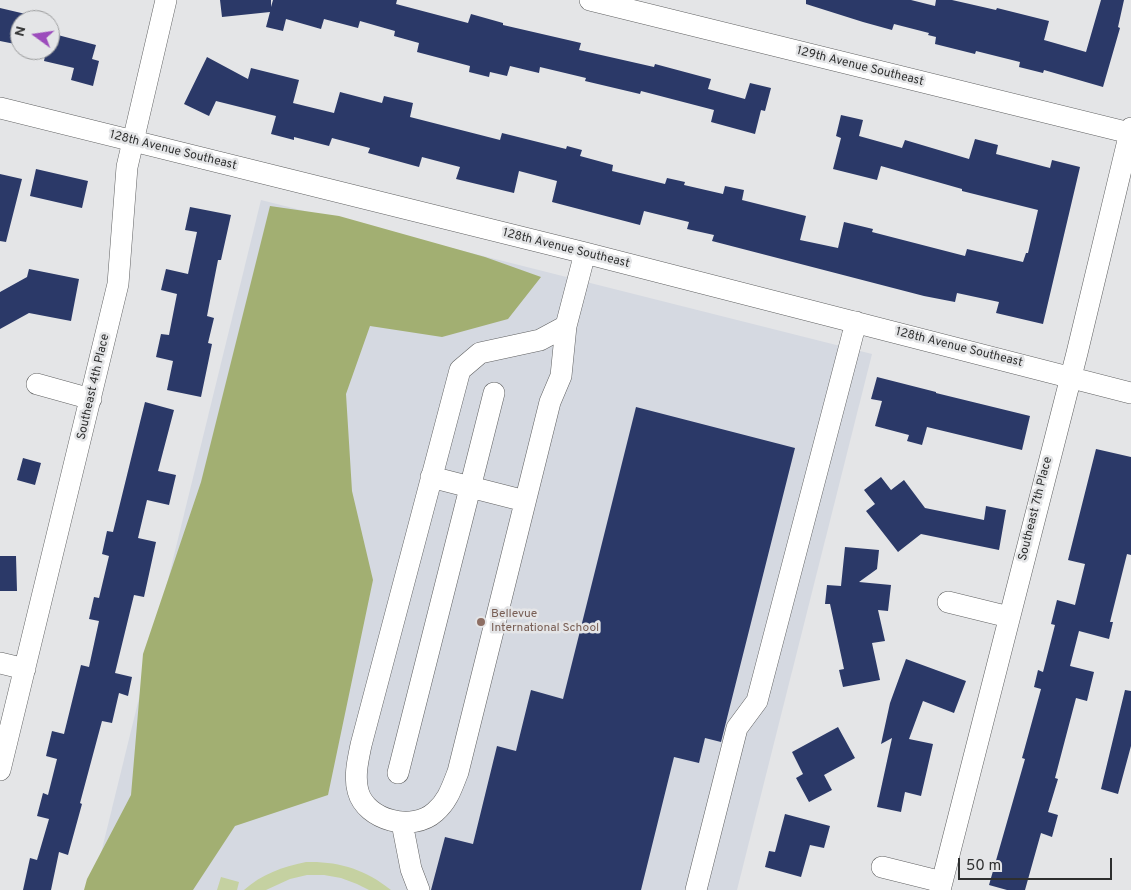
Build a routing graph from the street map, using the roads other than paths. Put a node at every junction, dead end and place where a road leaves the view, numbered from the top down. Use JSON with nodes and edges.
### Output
{"nodes":[{"id":1,"x":166,"y":0,"type":"edge"},
{"id":2,"x":590,"y":0,"type":"edge"},
{"id":3,"x":0,"y":108,"type":"edge"},
{"id":4,"x":1130,"y":131,"type":"edge"},
{"id":5,"x":132,"y":142,"type":"junction"},
{"id":6,"x":585,"y":253,"type":"junction"},
{"id":7,"x":856,"y":322,"type":"junction"},
{"id":8,"x":566,"y":326,"type":"junction"},
{"id":9,"x":1070,"y":378,"type":"junction"},
{"id":10,"x":37,"y":384,"type":"dead end"},
{"id":11,"x":494,"y":393,"type":"dead end"},
{"id":12,"x":1131,"y":394,"type":"edge"},
{"id":13,"x":91,"y":399,"type":"junction"},
{"id":14,"x":431,"y":477,"type":"junction"},
{"id":15,"x":471,"y":487,"type":"junction"},
{"id":16,"x":526,"y":501,"type":"junction"},
{"id":17,"x":948,"y":602,"type":"dead end"},
{"id":18,"x":1009,"y":617,"type":"junction"},
{"id":19,"x":0,"y":663,"type":"edge"},
{"id":20,"x":25,"y":669,"type":"junction"},
{"id":21,"x":0,"y":770,"type":"edge"},
{"id":22,"x":398,"y":773,"type":"dead end"},
{"id":23,"x":402,"y":823,"type":"junction"},
{"id":24,"x":882,"y":867,"type":"dead end"},
{"id":25,"x":941,"y":886,"type":"edge"},
{"id":26,"x":419,"y":890,"type":"edge"},
{"id":27,"x":696,"y":890,"type":"edge"}],
"edges":[{"from":1,"to":5,"type":"street","name":"Southeast 4th Place"},
{"from":2,"to":4,"type":"street","name":"129th Avenue Southeast"},
{"from":3,"to":5,"type":"street","name":"128th Avenue Southeast"},
{"from":4,"to":9,"type":"street","name":"Southeast 7th Place"},
{"from":5,"to":6,"type":"street","name":"128th Avenue Southeast"},
{"from":5,"to":13,"type":"street","name":"Southeast 4th Place"},
{"from":6,"to":7,"type":"street","name":"128th Avenue Southeast"},
{"from":6,"to":8,"type":"street"},
{"from":7,"to":9,"type":"street","name":"128th Avenue Southeast"},
{"from":7,"to":27,"type":"street"},
{"from":8,"to":14,"type":"street"},
{"from":8,"to":16,"type":"street"},
{"from":9,"to":12,"type":"street","name":"128th Avenue Southeast"},
{"from":9,"to":18,"type":"street","name":"Southeast 7th Place"},
{"from":10,"to":13,"type":"street"},
{"from":11,"to":15,"type":"street"},
{"from":13,"to":20,"type":"street","name":"Southeast 4th Place"},
{"from":14,"to":15,"type":"street"},
{"from":14,"to":23,"type":"street"},
{"from":15,"to":16,"type":"street"},
{"from":15,"to":22,"type":"street"},
{"from":16,"to":23,"type":"street"},
{"from":17,"to":18,"type":"street"},
{"from":18,"to":25,"type":"street","name":"Southeast 7th Place"},
{"from":19,"to":20,"type":"street"},
{"from":20,"to":21,"type":"street","name":"Southeast 4th Place"},
{"from":23,"to":26,"type":"street"},
{"from":24,"to":25,"type":"street"}]}
